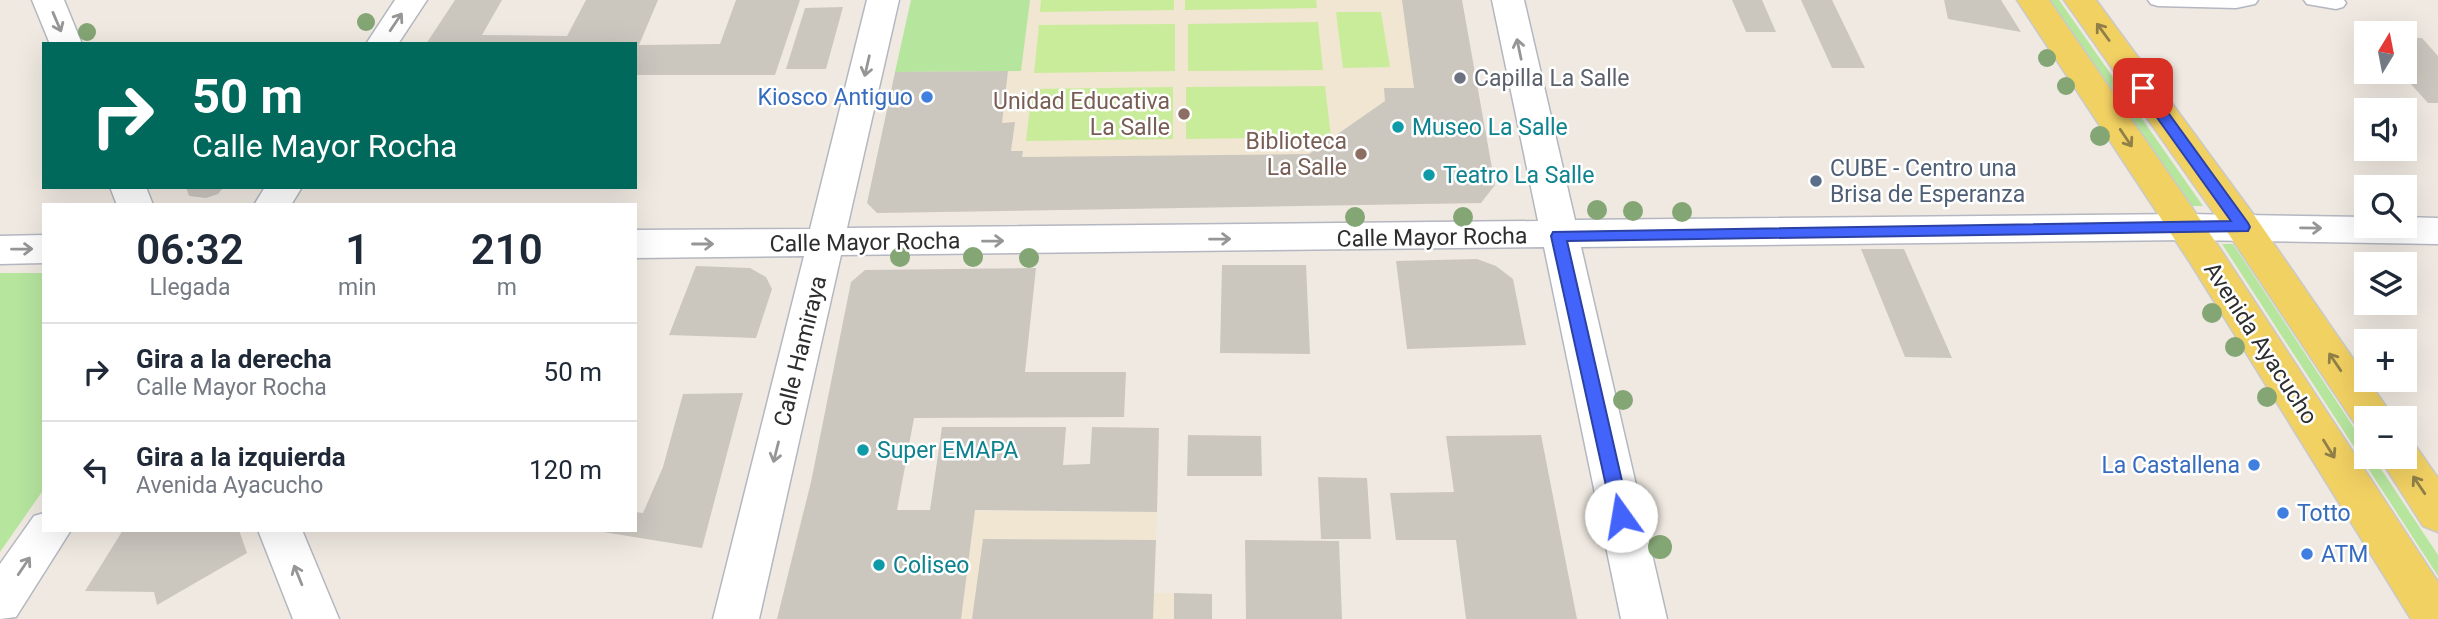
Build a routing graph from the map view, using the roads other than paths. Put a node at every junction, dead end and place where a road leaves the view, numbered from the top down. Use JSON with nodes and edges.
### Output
{"nodes":[{"id":1,"x":48,"y":0,"type":"edge"},
{"id":2,"x":411,"y":0,"type":"edge"},
{"id":3,"x":883,"y":0,"type":"edge"},
{"id":4,"x":1508,"y":0,"type":"edge"},
{"id":5,"x":2034,"y":0,"type":"edge"},
{"id":6,"x":2080,"y":0,"type":"edge"},
{"id":7,"x":2158,"y":0,"type":"edge"},
{"id":8,"x":2248,"y":0,"type":"edge"},
{"id":9,"x":2314,"y":0,"type":"edge"},
{"id":10,"x":2336,"y":3,"type":"dead end"},
{"id":11,"x":65,"y":42,"type":"edge"},
{"id":12,"x":383,"y":42,"type":"edge"},
{"id":13,"x":2186,"y":227,"type":"junction"},
{"id":14,"x":2243,"y":227,"type":"junction"},
{"id":15,"x":2438,"y":231,"type":"edge"},
{"id":16,"x":1558,"y":236,"type":"junction"},
{"id":17,"x":827,"y":243,"type":"junction"},
{"id":18,"x":637,"y":244,"type":"edge"},
{"id":19,"x":42,"y":249,"type":"edge"},
{"id":20,"x":0,"y":250,"type":"edge"},
{"id":21,"x":2366,"y":406,"type":"edge"},
{"id":22,"x":2408,"y":469,"type":"edge"},
{"id":23,"x":2438,"y":513,"type":"edge"},
{"id":24,"x":48,"y":532,"type":"edge"},
{"id":25,"x":281,"y":532,"type":"edge"},
{"id":26,"x":0,"y":602,"type":"edge"},
{"id":27,"x":316,"y":619,"type":"edge"},
{"id":28,"x":736,"y":619,"type":"edge"},
{"id":29,"x":1644,"y":619,"type":"edge"},
{"id":30,"x":2436,"y":619,"type":"edge"}],
"edges":[{"from":1,"to":11,"type":"street","one_way":true},
{"from":12,"to":2,"type":"street","one_way":true},
{"from":3,"to":17,"type":"street","name":"Calle Hamiraya","one_way":true},
{"from":16,"to":4,"type":"street","one_way":true},
{"from":5,"to":13,"type":"main road","name":"Avenida Ayacucho","one_way":true},
{"from":14,"to":6,"type":"main road","one_way":true},
{"from":7,"to":8,"type":"lane"},
{"from":9,"to":10,"type":"lane"},
{"from":13,"to":14,"type":"street","name":"Calle Mayor Rocha"},
{"from":13,"to":16,"type":"street","name":"Calle Mayor Rocha"},
{"from":13,"to":30,"type":"main road","name":"Avenida Ayacucho","one_way":true},
{"from":14,"to":15,"type":"street","name":"Calle Mayor Rocha","one_way":true},
{"from":21,"to":14,"type":"main road","one_way":true},
{"from":17,"to":16,"type":"street","name":"Calle Mayor Rocha","one_way":true},
{"from":16,"to":29,"type":"street"},
{"from":18,"to":17,"type":"street","name":"Calle Mayor Rocha","one_way":true},
{"from":17,"to":28,"type":"street","name":"Calle Hamiraya","one_way":true},
{"from":20,"to":19,"type":"street","one_way":true},
{"from":23,"to":22,"type":"main road","one_way":true},
{"from":26,"to":24,"type":"street","one_way":true},
{"from":27,"to":25,"type":"street","one_way":true}]}
